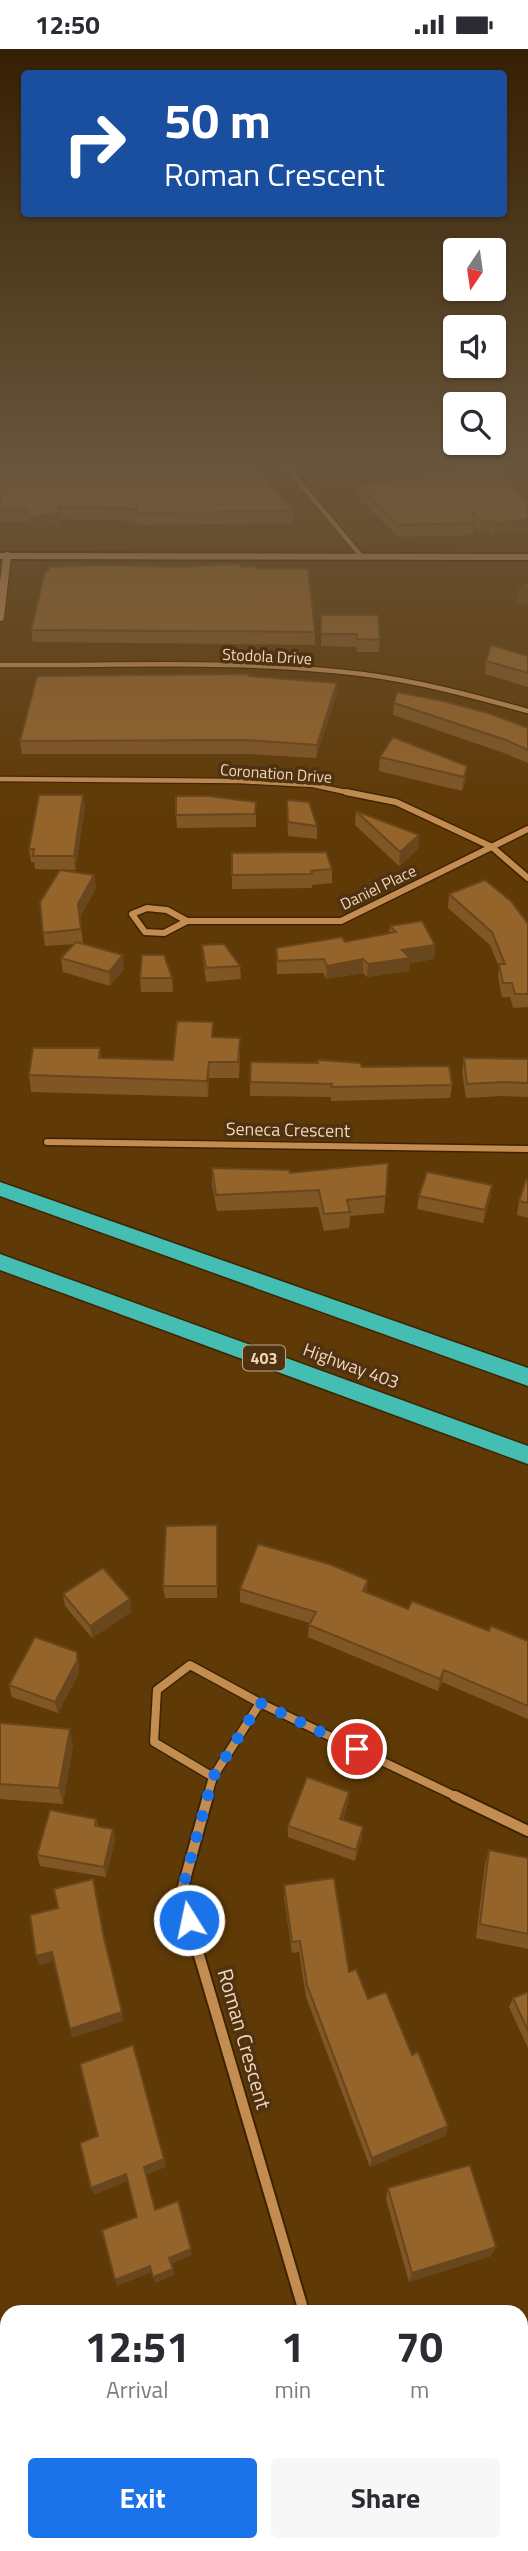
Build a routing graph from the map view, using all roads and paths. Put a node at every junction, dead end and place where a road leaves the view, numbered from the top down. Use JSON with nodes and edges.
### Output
{"nodes":[{"id":1,"x":2,"y":581,"type":"edge"},
{"id":2,"x":0,"y":617,"type":"edge"},
{"id":3,"x":0,"y":665,"type":"edge"},
{"id":4,"x":528,"y":711,"type":"edge"},
{"id":5,"x":0,"y":779,"type":"edge"},
{"id":6,"x":528,"y":829,"type":"edge"},
{"id":7,"x":492,"y":847,"type":"junction"},
{"id":8,"x":528,"y":878,"type":"edge"},
{"id":9,"x":187,"y":921,"type":"junction"},
{"id":10,"x":47,"y":1142,"type":"dead end"},
{"id":11,"x":528,"y":1149,"type":"edge"},
{"id":12,"x":0,"y":1189,"type":"edge"},
{"id":13,"x":0,"y":1262,"type":"edge"},
{"id":14,"x":528,"y":1377,"type":"edge"},
{"id":15,"x":528,"y":1455,"type":"edge"},
{"id":16,"x":260,"y":1703,"type":"junction"},
{"id":17,"x":213,"y":1777,"type":"junction"},
{"id":18,"x":528,"y":1831,"type":"edge"},
{"id":19,"x":302,"y":2305,"type":"edge"}],
"edges":[{"from":1,"to":2,"type":"street"},
{"from":3,"to":4,"type":"street","name":"Stodola Drive"},
{"from":5,"to":7,"type":"street","name":"Coronation Drive"},
{"from":6,"to":7,"type":"street","name":"Daniel Place"},
{"from":7,"to":8,"type":"street","name":"Coronation Drive"},
{"from":7,"to":9,"type":"street","name":"Daniel Place"},
{"from":9,"to":9,"type":"street","name":"Daniel Place"},
{"from":10,"to":11,"type":"street","name":"Seneca Crescent"},
{"from":12,"to":14,"type":"highway"},
{"from":13,"to":15,"type":"highway","name":"Highway 403","number":"403"},
{"from":16,"to":17,"type":"street","name":"Roman Crescent"},
{"from":16,"to":17,"type":"street"},
{"from":16,"to":18,"type":"street"},
{"from":17,"to":19,"type":"street","name":"Roman Crescent"}]}
